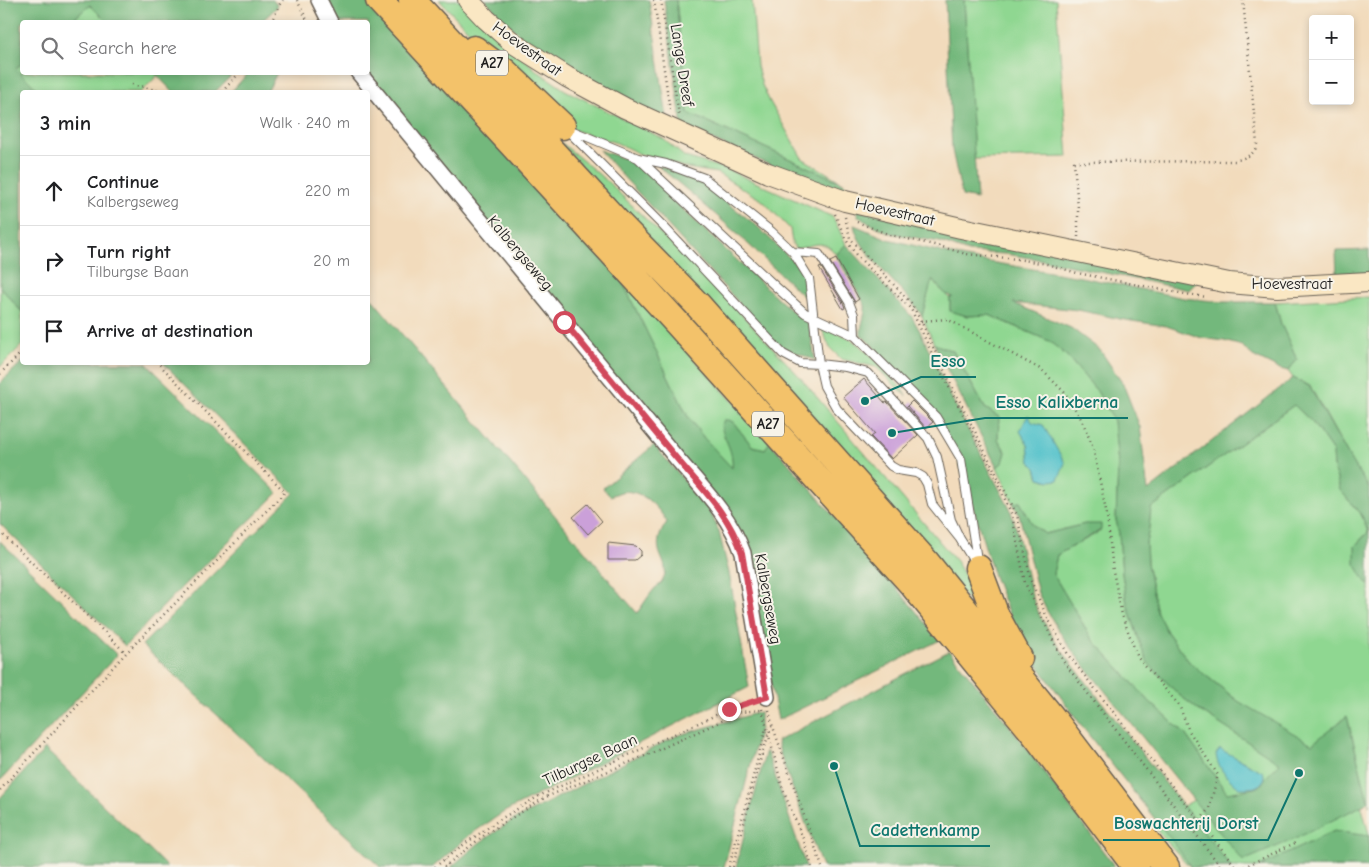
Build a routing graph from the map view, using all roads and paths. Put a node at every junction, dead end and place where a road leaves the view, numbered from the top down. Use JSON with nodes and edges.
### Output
{"nodes":[{"id":1,"x":283,"y":0,"type":"edge"},
{"id":2,"x":298,"y":0,"type":"edge"},
{"id":3,"x":319,"y":0,"type":"edge"},
{"id":4,"x":379,"y":0,"type":"edge"},
{"id":5,"x":468,"y":0,"type":"edge"},
{"id":6,"x":654,"y":0,"type":"edge"},
{"id":7,"x":661,"y":0,"type":"edge"},
{"id":8,"x":1242,"y":0,"type":"edge"},
{"id":9,"x":415,"y":3,"type":"edge"},
{"id":10,"x":272,"y":20,"type":"edge"},
{"id":11,"x":307,"y":20,"type":"edge"},
{"id":12,"x":329,"y":20,"type":"edge"},
{"id":13,"x":237,"y":75,"type":"edge"},
{"id":14,"x":360,"y":75,"type":"edge"},
{"id":15,"x":132,"y":84,"type":"dead end"},
{"id":16,"x":156,"y":90,"type":"edge"},
{"id":17,"x":224,"y":90,"type":"edge"},
{"id":18,"x":562,"y":126,"type":"junction"},
{"id":19,"x":676,"y":132,"type":"junction"},
{"id":20,"x":638,"y":158,"type":"junction"},
{"id":21,"x":839,"y":207,"type":"junction"},
{"id":22,"x":1077,"y":251,"type":"junction"},
{"id":23,"x":793,"y":252,"type":"junction"},
{"id":24,"x":1369,"y":282,"type":"edge"},
{"id":25,"x":815,"y":318,"type":"junction"},
{"id":26,"x":921,"y":321,"type":"junction"},
{"id":27,"x":855,"y":336,"type":"junction"},
{"id":28,"x":20,"y":354,"type":"edge"},
{"id":29,"x":820,"y":364,"type":"junction"},
{"id":30,"x":160,"y":365,"type":"edge"},
{"id":31,"x":0,"y":374,"type":"edge"},
{"id":32,"x":0,"y":532,"type":"edge"},
{"id":33,"x":960,"y":539,"type":"junction"},
{"id":34,"x":978,"y":568,"type":"junction"},
{"id":35,"x":126,"y":654,"type":"junction"},
{"id":36,"x":764,"y":702,"type":"junction"},
{"id":37,"x":1054,"y":720,"type":"junction"},
{"id":38,"x":767,"y":728,"type":"junction"},
{"id":39,"x":768,"y":734,"type":"junction"},
{"id":40,"x":0,"y":790,"type":"edge"},
{"id":41,"x":1200,"y":821,"type":"junction"},
{"id":42,"x":1295,"y":843,"type":"dead end"},
{"id":43,"x":444,"y":860,"type":"junction"},
{"id":44,"x":448,"y":864,"type":"junction"},
{"id":45,"x":435,"y":867,"type":"edge"},
{"id":46,"x":444,"y":867,"type":"edge"},
{"id":47,"x":451,"y":867,"type":"edge"},
{"id":48,"x":731,"y":867,"type":"edge"},
{"id":49,"x":812,"y":867,"type":"edge"},
{"id":50,"x":822,"y":867,"type":"edge"},
{"id":51,"x":1136,"y":867,"type":"edge"},
{"id":52,"x":1166,"y":867,"type":"edge"},
{"id":53,"x":1221,"y":867,"type":"edge"},
{"id":54,"x":1236,"y":867,"type":"edge"},
{"id":55,"x":1244,"y":867,"type":"edge"}],
"edges":[{"from":1,"to":10,"type":"path"},
{"from":2,"to":11,"type":"path"},
{"from":3,"to":12,"type":"street"},
{"from":4,"to":51,"type":"highway","number":"A27"},
{"from":5,"to":19,"type":"street","name":"Hoevestraat"},
{"from":6,"to":19,"type":"path","name":"Lange Dreef"},
{"from":7,"to":19,"type":"path","name":"Lange Dreef"},
{"from":8,"to":22,"type":"path"},
{"from":9,"to":18,"type":"highway","number":"A27"},
{"from":9,"to":37,"type":"highway","number":"A27"},
{"from":13,"to":17,"type":"path"},
{"from":14,"to":36,"type":"street","name":"Kalbergseweg"},
{"from":15,"to":16,"type":"path"},
{"from":18,"to":20,"type":"lane","number":"A27"},
{"from":18,"to":29,"type":"lane","number":"A27"},
{"from":19,"to":21,"type":"street","name":"Hoevestraat"},
{"from":20,"to":23,"type":"lane","number":"A27"},
{"from":20,"to":25,"type":"lane","number":"A27"},
{"from":21,"to":22,"type":"street","name":"Hoevestraat"},
{"from":21,"to":26,"type":"path"},
{"from":21,"to":53,"type":"path"},
{"from":22,"to":24,"type":"street","name":"Hoevestraat"},
{"from":23,"to":25,"type":"lane","number":"A27"},
{"from":23,"to":27,"type":"lane"},
{"from":25,"to":27,"type":"lane","number":"A27"},
{"from":25,"to":29,"type":"lane","number":"A27"},
{"from":26,"to":41,"type":"path"},
{"from":26,"to":41,"type":"path"},
{"from":27,"to":34,"type":"lane","number":"A27"},
{"from":28,"to":31,"type":"path"},
{"from":29,"to":33,"type":"lane","number":"A27"},
{"from":29,"to":33,"type":"lane","number":"A27"},
{"from":30,"to":35,"type":"path"},
{"from":32,"to":35,"type":"path"},
{"from":33,"to":34,"type":"lane","number":"A27"},
{"from":34,"to":37,"type":"highway","number":"A27"},
{"from":35,"to":40,"type":"path"},
{"from":36,"to":38,"type":"path"},
{"from":36,"to":43,"type":"path","name":"Tilburgse Baan"},
{"from":36,"to":44,"type":"path","name":"Tilburgse Baan"},
{"from":37,"to":52,"type":"highway","number":"A27"},
{"from":38,"to":39,"type":"path"},
{"from":38,"to":48,"type":"path"},
{"from":39,"to":48,"type":"path"},
{"from":39,"to":49,"type":"path"},
{"from":39,"to":50,"type":"path"},
{"from":41,"to":54,"type":"path"},
{"from":42,"to":55,"type":"path"},
{"from":43,"to":44,"type":"path"},
{"from":43,"to":45,"type":"path","name":"Tilburgse Baan"},
{"from":44,"to":46,"type":"path","name":"Tilburgse Baan"},
{"from":44,"to":47,"type":"path"}]}
